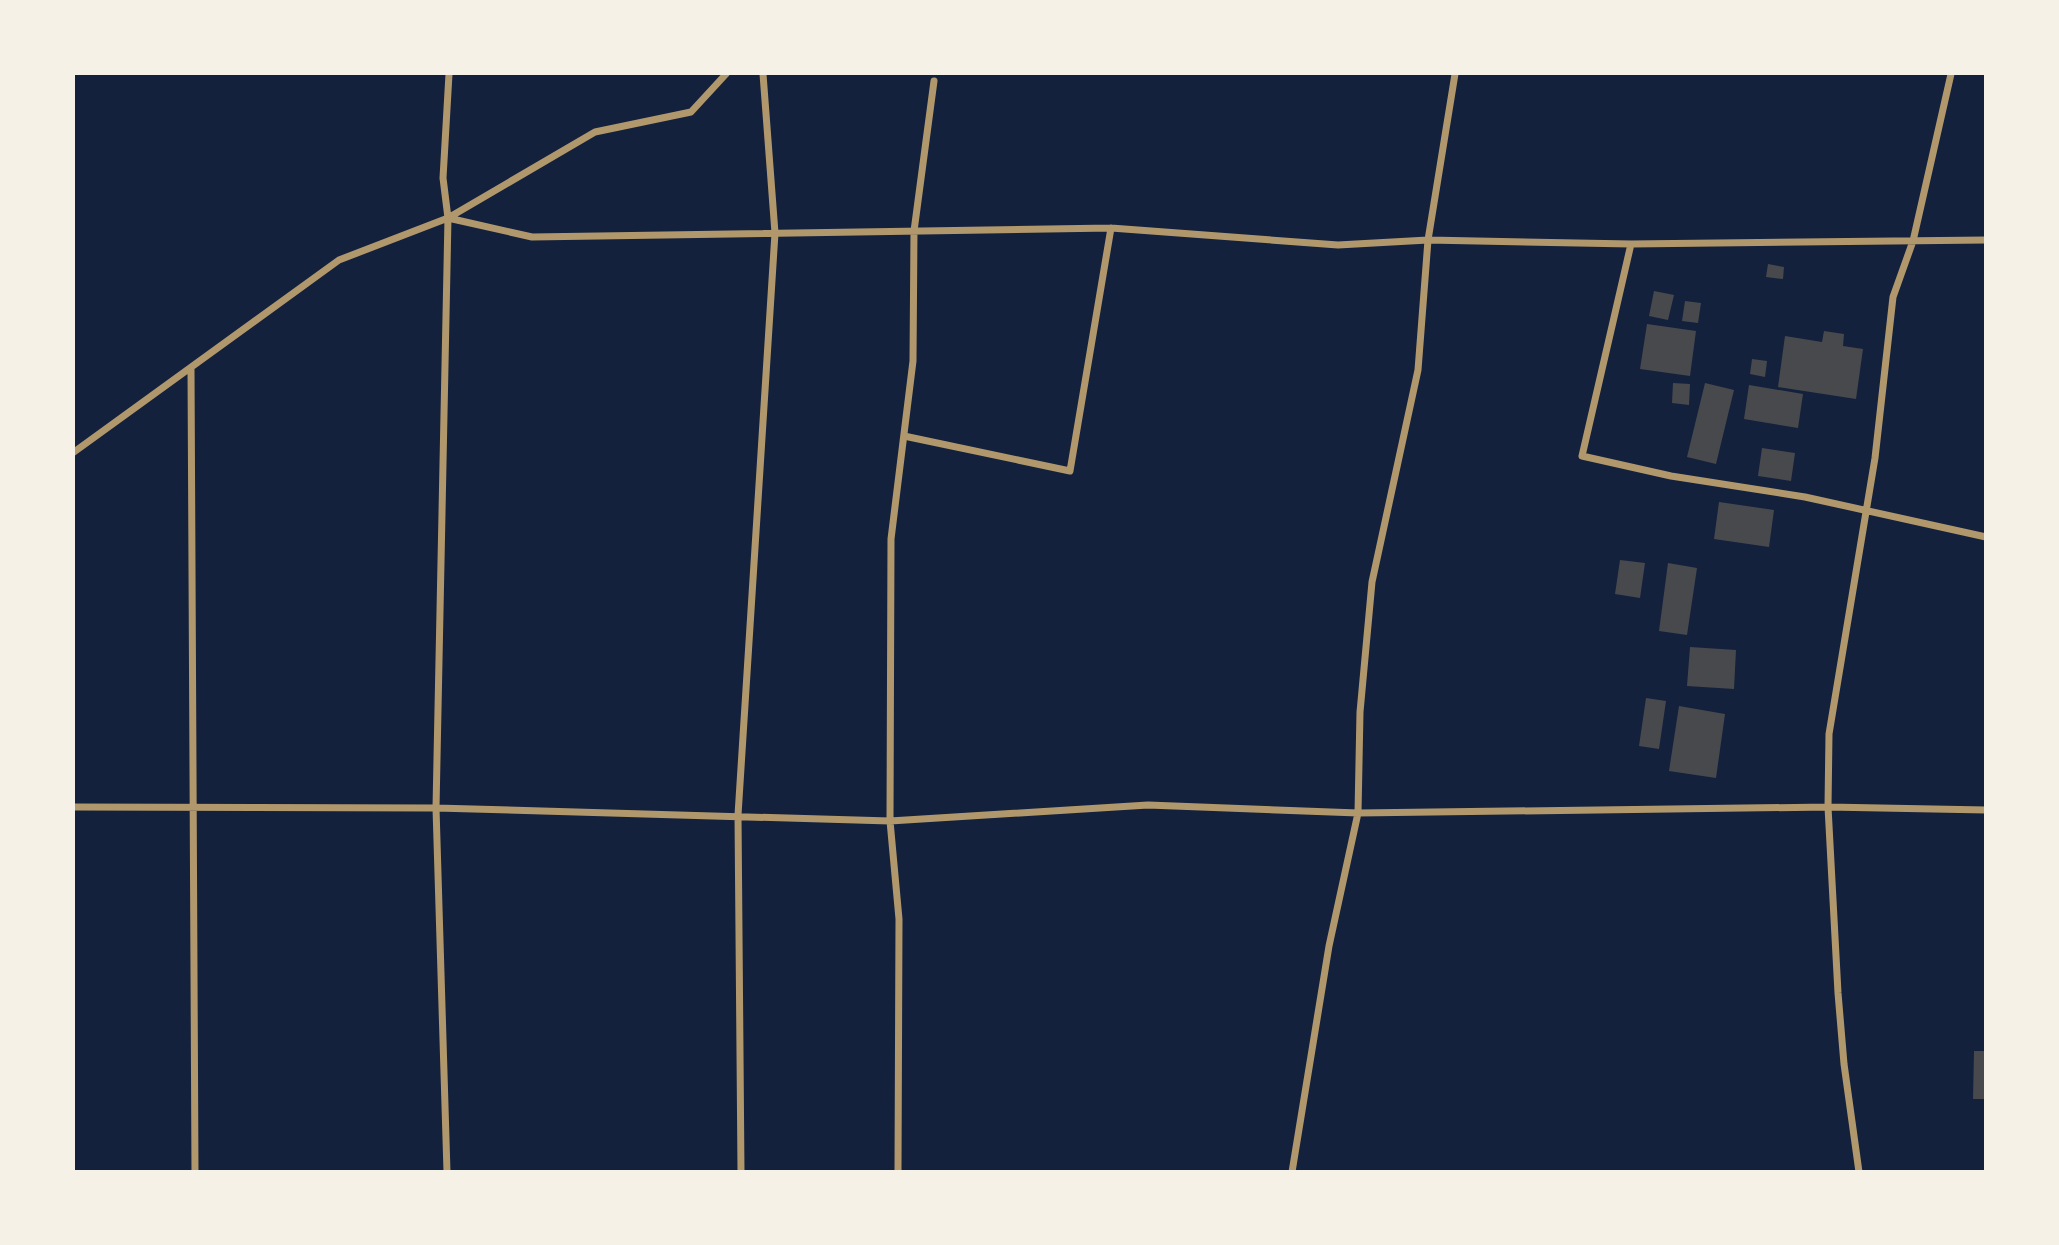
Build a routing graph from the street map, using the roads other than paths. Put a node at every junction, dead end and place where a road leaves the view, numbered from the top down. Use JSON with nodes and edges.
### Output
{"nodes":[{"id":1,"x":449,"y":74,"type":"edge"},
{"id":2,"x":726,"y":74,"type":"edge"},
{"id":3,"x":763,"y":74,"type":"edge"},
{"id":4,"x":1455,"y":74,"type":"edge"},
{"id":5,"x":1951,"y":74,"type":"edge"},
{"id":6,"x":934,"y":81,"type":"dead end"},
{"id":7,"x":448,"y":218,"type":"junction"},
{"id":8,"x":1111,"y":228,"type":"junction"},
{"id":9,"x":914,"y":231,"type":"junction"},
{"id":10,"x":775,"y":233,"type":"junction"},
{"id":11,"x":1428,"y":240,"type":"junction"},
{"id":12,"x":1986,"y":240,"type":"edge"},
{"id":13,"x":1913,"y":241,"type":"junction"},
{"id":14,"x":1631,"y":244,"type":"junction"},
{"id":15,"x":191,"y":368,"type":"junction"},
{"id":16,"x":904,"y":436,"type":"junction"},
{"id":17,"x":74,"y":453,"type":"edge"},
{"id":18,"x":1866,"y":513,"type":"junction"},
{"id":19,"x":1986,"y":537,"type":"edge"},
{"id":20,"x":74,"y":807,"type":"edge"},
{"id":21,"x":193,"y":807,"type":"junction"},
{"id":22,"x":1828,"y":807,"type":"junction"},
{"id":23,"x":436,"y":808,"type":"junction"},
{"id":24,"x":1986,"y":810,"type":"edge"},
{"id":25,"x":1358,"y":813,"type":"junction"},
{"id":26,"x":738,"y":815,"type":"junction"},
{"id":27,"x":890,"y":821,"type":"junction"},
{"id":28,"x":195,"y":1171,"type":"edge"},
{"id":29,"x":447,"y":1171,"type":"edge"},
{"id":30,"x":741,"y":1171,"type":"edge"},
{"id":31,"x":898,"y":1171,"type":"edge"},
{"id":32,"x":1293,"y":1171,"type":"edge"},
{"id":33,"x":1859,"y":1171,"type":"edge"}],
"edges":[{"from":1,"to":7,"type":"street"},
{"from":2,"to":7,"type":"street"},
{"from":3,"to":10,"type":"street"},
{"from":4,"to":11,"type":"street"},
{"from":5,"to":13,"type":"street"},
{"from":6,"to":9,"type":"street"},
{"from":7,"to":10,"type":"street"},
{"from":7,"to":15,"type":"street"},
{"from":7,"to":23,"type":"street"},
{"from":8,"to":9,"type":"street"},
{"from":8,"to":11,"type":"street"},
{"from":8,"to":16,"type":"street"},
{"from":9,"to":10,"type":"street"},
{"from":9,"to":16,"type":"street"},
{"from":10,"to":26,"type":"street"},
{"from":11,"to":14,"type":"street"},
{"from":11,"to":25,"type":"street"},
{"from":12,"to":13,"type":"street"},
{"from":13,"to":14,"type":"street"},
{"from":13,"to":18,"type":"street"},
{"from":14,"to":18,"type":"street"},
{"from":15,"to":17,"type":"street"},
{"from":15,"to":21,"type":"street"},
{"from":16,"to":27,"type":"street"},
{"from":18,"to":19,"type":"street"},
{"from":18,"to":22,"type":"street"},
{"from":20,"to":21,"type":"street"},
{"from":21,"to":23,"type":"street"},
{"from":21,"to":28,"type":"street"},
{"from":22,"to":24,"type":"street"},
{"from":22,"to":25,"type":"street"},
{"from":22,"to":33,"type":"street"},
{"from":23,"to":26,"type":"street"},
{"from":23,"to":29,"type":"street"},
{"from":25,"to":27,"type":"street"},
{"from":25,"to":32,"type":"street"},
{"from":26,"to":27,"type":"street"},
{"from":26,"to":30,"type":"street"},
{"from":27,"to":31,"type":"street"}]}
